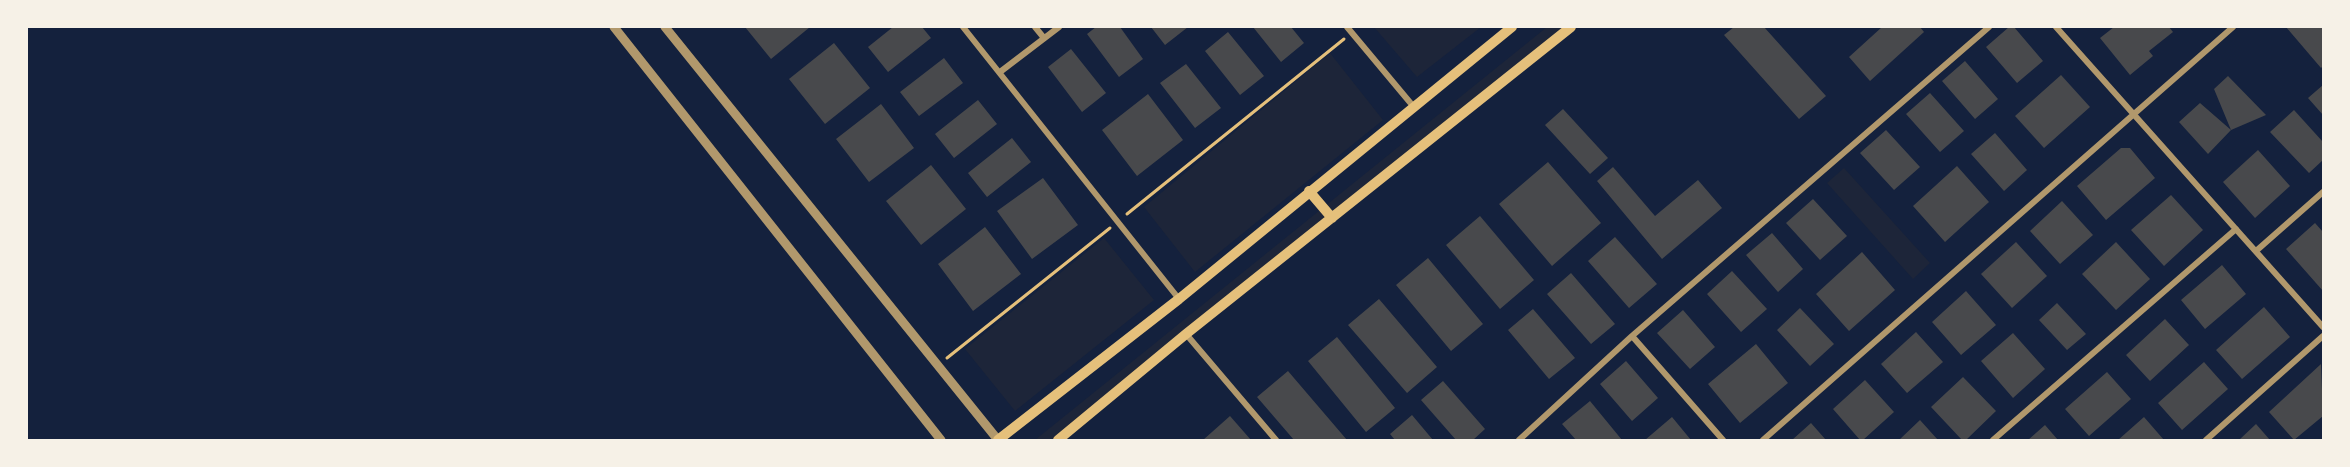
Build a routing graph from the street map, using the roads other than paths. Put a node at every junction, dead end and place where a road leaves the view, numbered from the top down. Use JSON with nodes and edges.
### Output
{"nodes":[{"id":1,"x":614,"y":27,"type":"edge"},
{"id":2,"x":963,"y":27,"type":"edge"},
{"id":3,"x":1035,"y":27,"type":"edge"},
{"id":4,"x":1059,"y":27,"type":"edge"},
{"id":5,"x":1512,"y":27,"type":"edge"},
{"id":6,"x":1571,"y":27,"type":"edge"},
{"id":7,"x":1989,"y":27,"type":"edge"},
{"id":8,"x":2056,"y":27,"type":"edge"},
{"id":9,"x":2232,"y":27,"type":"edge"},
{"id":10,"x":670,"y":29,"type":"edge"},
{"id":11,"x":1349,"y":30,"type":"edge"},
{"id":12,"x":1044,"y":38,"type":"junction"},
{"id":13,"x":1000,"y":72,"type":"junction"},
{"id":14,"x":1413,"y":106,"type":"junction"},
{"id":15,"x":2134,"y":114,"type":"junction"},
{"id":16,"x":1309,"y":191,"type":"junction"},
{"id":17,"x":2323,"y":192,"type":"edge"},
{"id":18,"x":1332,"y":218,"type":"junction"},
{"id":19,"x":2236,"y":229,"type":"junction"},
{"id":20,"x":2256,"y":251,"type":"junction"},
{"id":21,"x":1179,"y":299,"type":"junction"},
{"id":22,"x":2323,"y":327,"type":"edge"},
{"id":23,"x":1186,"y":334,"type":"junction"},
{"id":24,"x":1632,"y":336,"type":"junction"},
{"id":25,"x":2323,"y":336,"type":"edge"},
{"id":26,"x":941,"y":440,"type":"edge"},
{"id":27,"x":998,"y":440,"type":"edge"},
{"id":28,"x":1059,"y":440,"type":"edge"},
{"id":29,"x":1276,"y":440,"type":"edge"},
{"id":30,"x":1519,"y":440,"type":"edge"},
{"id":31,"x":1723,"y":440,"type":"edge"},
{"id":32,"x":1763,"y":440,"type":"edge"},
{"id":33,"x":1993,"y":440,"type":"edge"},
{"id":34,"x":2206,"y":440,"type":"edge"}],
"edges":[{"from":1,"to":26,"type":"street"},
{"from":2,"to":13,"type":"street"},
{"from":3,"to":12,"type":"street"},
{"from":4,"to":12,"type":"street"},
{"from":5,"to":14,"type":"main road"},
{"from":6,"to":18,"type":"main road"},
{"from":7,"to":24,"type":"street"},
{"from":8,"to":15,"type":"street"},
{"from":9,"to":15,"type":"street"},
{"from":10,"to":27,"type":"street"},
{"from":11,"to":14,"type":"street"},
{"from":12,"to":13,"type":"street"},
{"from":13,"to":21,"type":"street"},
{"from":14,"to":16,"type":"main road"},
{"from":15,"to":19,"type":"street"},
{"from":15,"to":32,"type":"street"},
{"from":16,"to":18,"type":"main road"},
{"from":16,"to":21,"type":"main road"},
{"from":17,"to":20,"type":"street"},
{"from":18,"to":23,"type":"main road"},
{"from":19,"to":20,"type":"street"},
{"from":19,"to":33,"type":"street"},
{"from":20,"to":22,"type":"street"},
{"from":21,"to":27,"type":"main road"},
{"from":23,"to":28,"type":"main road"},
{"from":23,"to":29,"type":"street"},
{"from":24,"to":30,"type":"street"},
{"from":24,"to":31,"type":"street"},
{"from":25,"to":34,"type":"street"}]}
